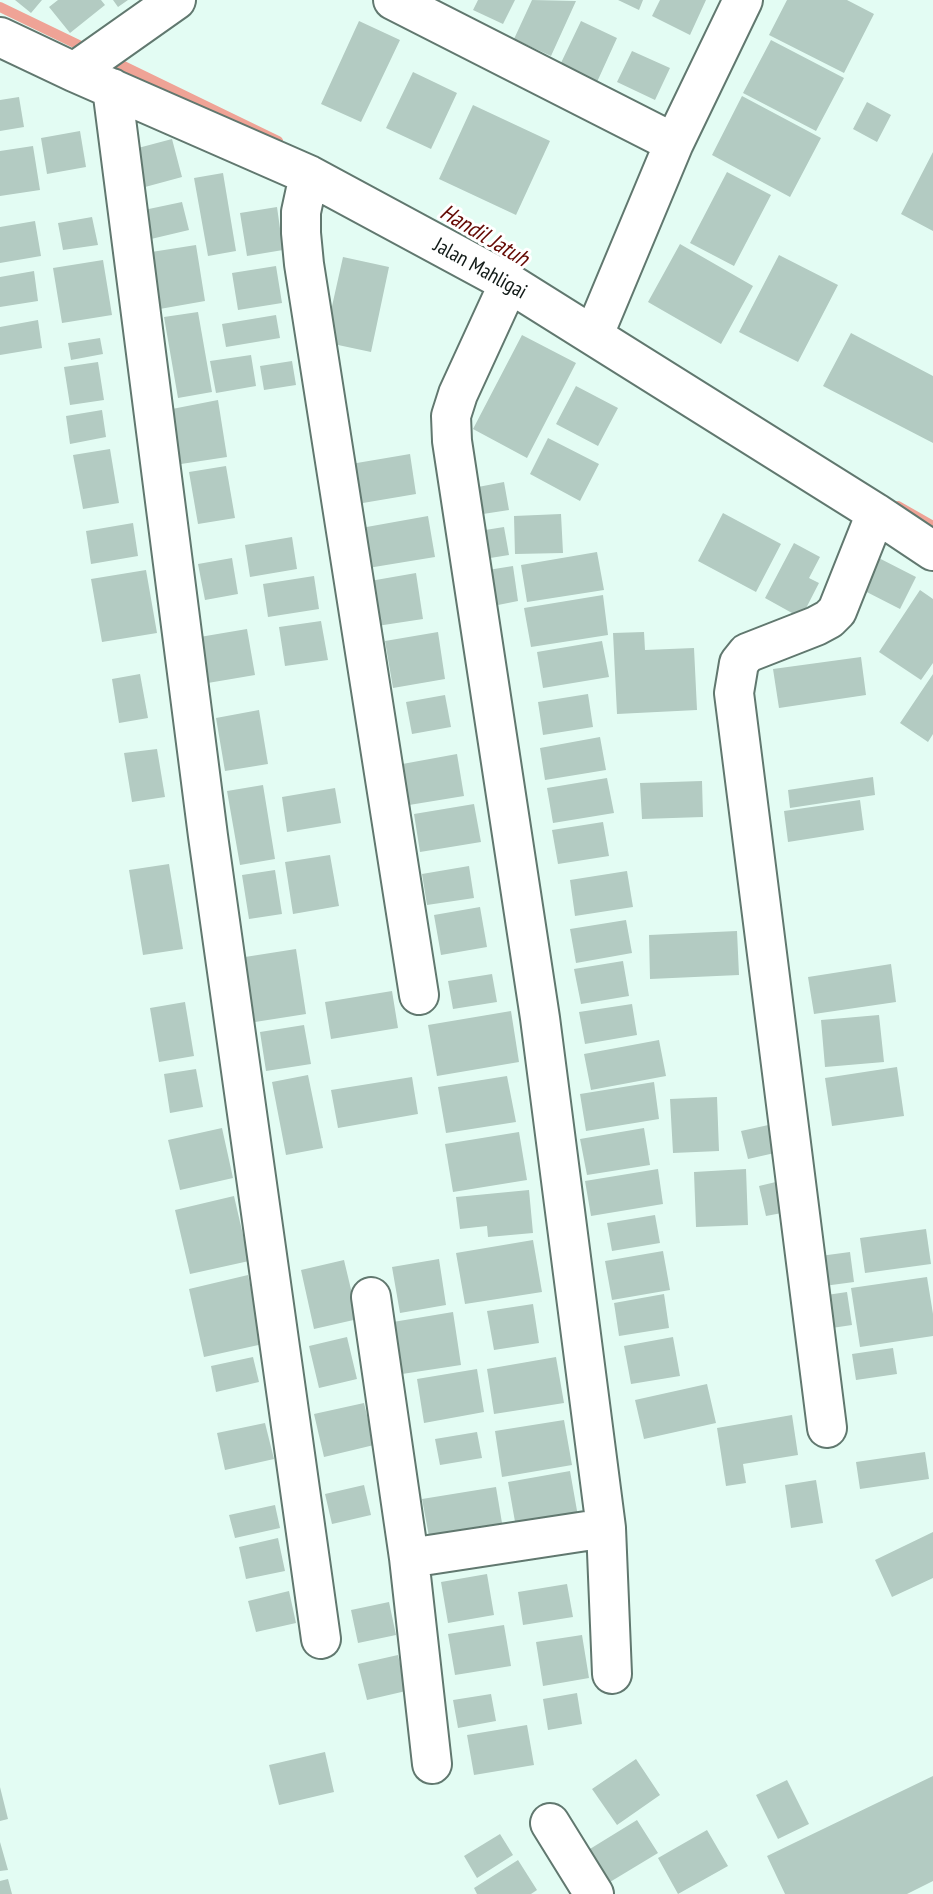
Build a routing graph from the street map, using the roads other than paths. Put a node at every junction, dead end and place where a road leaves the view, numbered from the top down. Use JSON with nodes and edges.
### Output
{"nodes":[{"id":1,"x":176,"y":0,"type":"edge"},
{"id":2,"x":393,"y":0,"type":"edge"},
{"id":3,"x":743,"y":0,"type":"edge"},
{"id":4,"x":0,"y":37,"type":"edge"},
{"id":5,"x":97,"y":67,"type":"junction"},
{"id":6,"x":674,"y":143,"type":"junction"},
{"id":7,"x":309,"y":175,"type":"junction"},
{"id":8,"x":509,"y":283,"type":"junction"},
{"id":9,"x":596,"y":328,"type":"junction"},
{"id":10,"x":876,"y":513,"type":"junction"},
{"id":11,"x":933,"y":551,"type":"edge"},
{"id":12,"x":419,"y":995,"type":"dead end"},
{"id":13,"x":371,"y":1297,"type":"dead end"},
{"id":14,"x":827,"y":1428,"type":"dead end"},
{"id":15,"x":606,"y":1528,"type":"junction"},
{"id":16,"x":409,"y":1558,"type":"junction"},
{"id":17,"x":321,"y":1639,"type":"dead end"},
{"id":18,"x":612,"y":1674,"type":"dead end"},
{"id":19,"x":432,"y":1764,"type":"dead end"},
{"id":20,"x":550,"y":1823,"type":"dead end"},
{"id":21,"x":594,"y":1894,"type":"edge"}],
"edges":[{"from":1,"to":5,"type":"street"},
{"from":2,"to":6,"type":"street"},
{"from":3,"to":6,"type":"street"},
{"from":4,"to":5,"type":"street","name":"Jalan Mahligai"},
{"from":5,"to":7,"type":"street","name":"Jalan Mahligai"},
{"from":5,"to":17,"type":"street"},
{"from":6,"to":9,"type":"street"},
{"from":7,"to":8,"type":"street","name":"Jalan Mahligai"},
{"from":7,"to":12,"type":"street"},
{"from":8,"to":9,"type":"street","name":"Jalan Mahligai"},
{"from":8,"to":15,"type":"street"},
{"from":9,"to":10,"type":"street","name":"Jalan Mahligai"},
{"from":10,"to":11,"type":"street","name":"Jalan Mahligai"},
{"from":10,"to":14,"type":"street"},
{"from":13,"to":16,"type":"street"},
{"from":15,"to":16,"type":"street"},
{"from":15,"to":18,"type":"street"},
{"from":16,"to":19,"type":"street"},
{"from":20,"to":21,"type":"street"}]}
